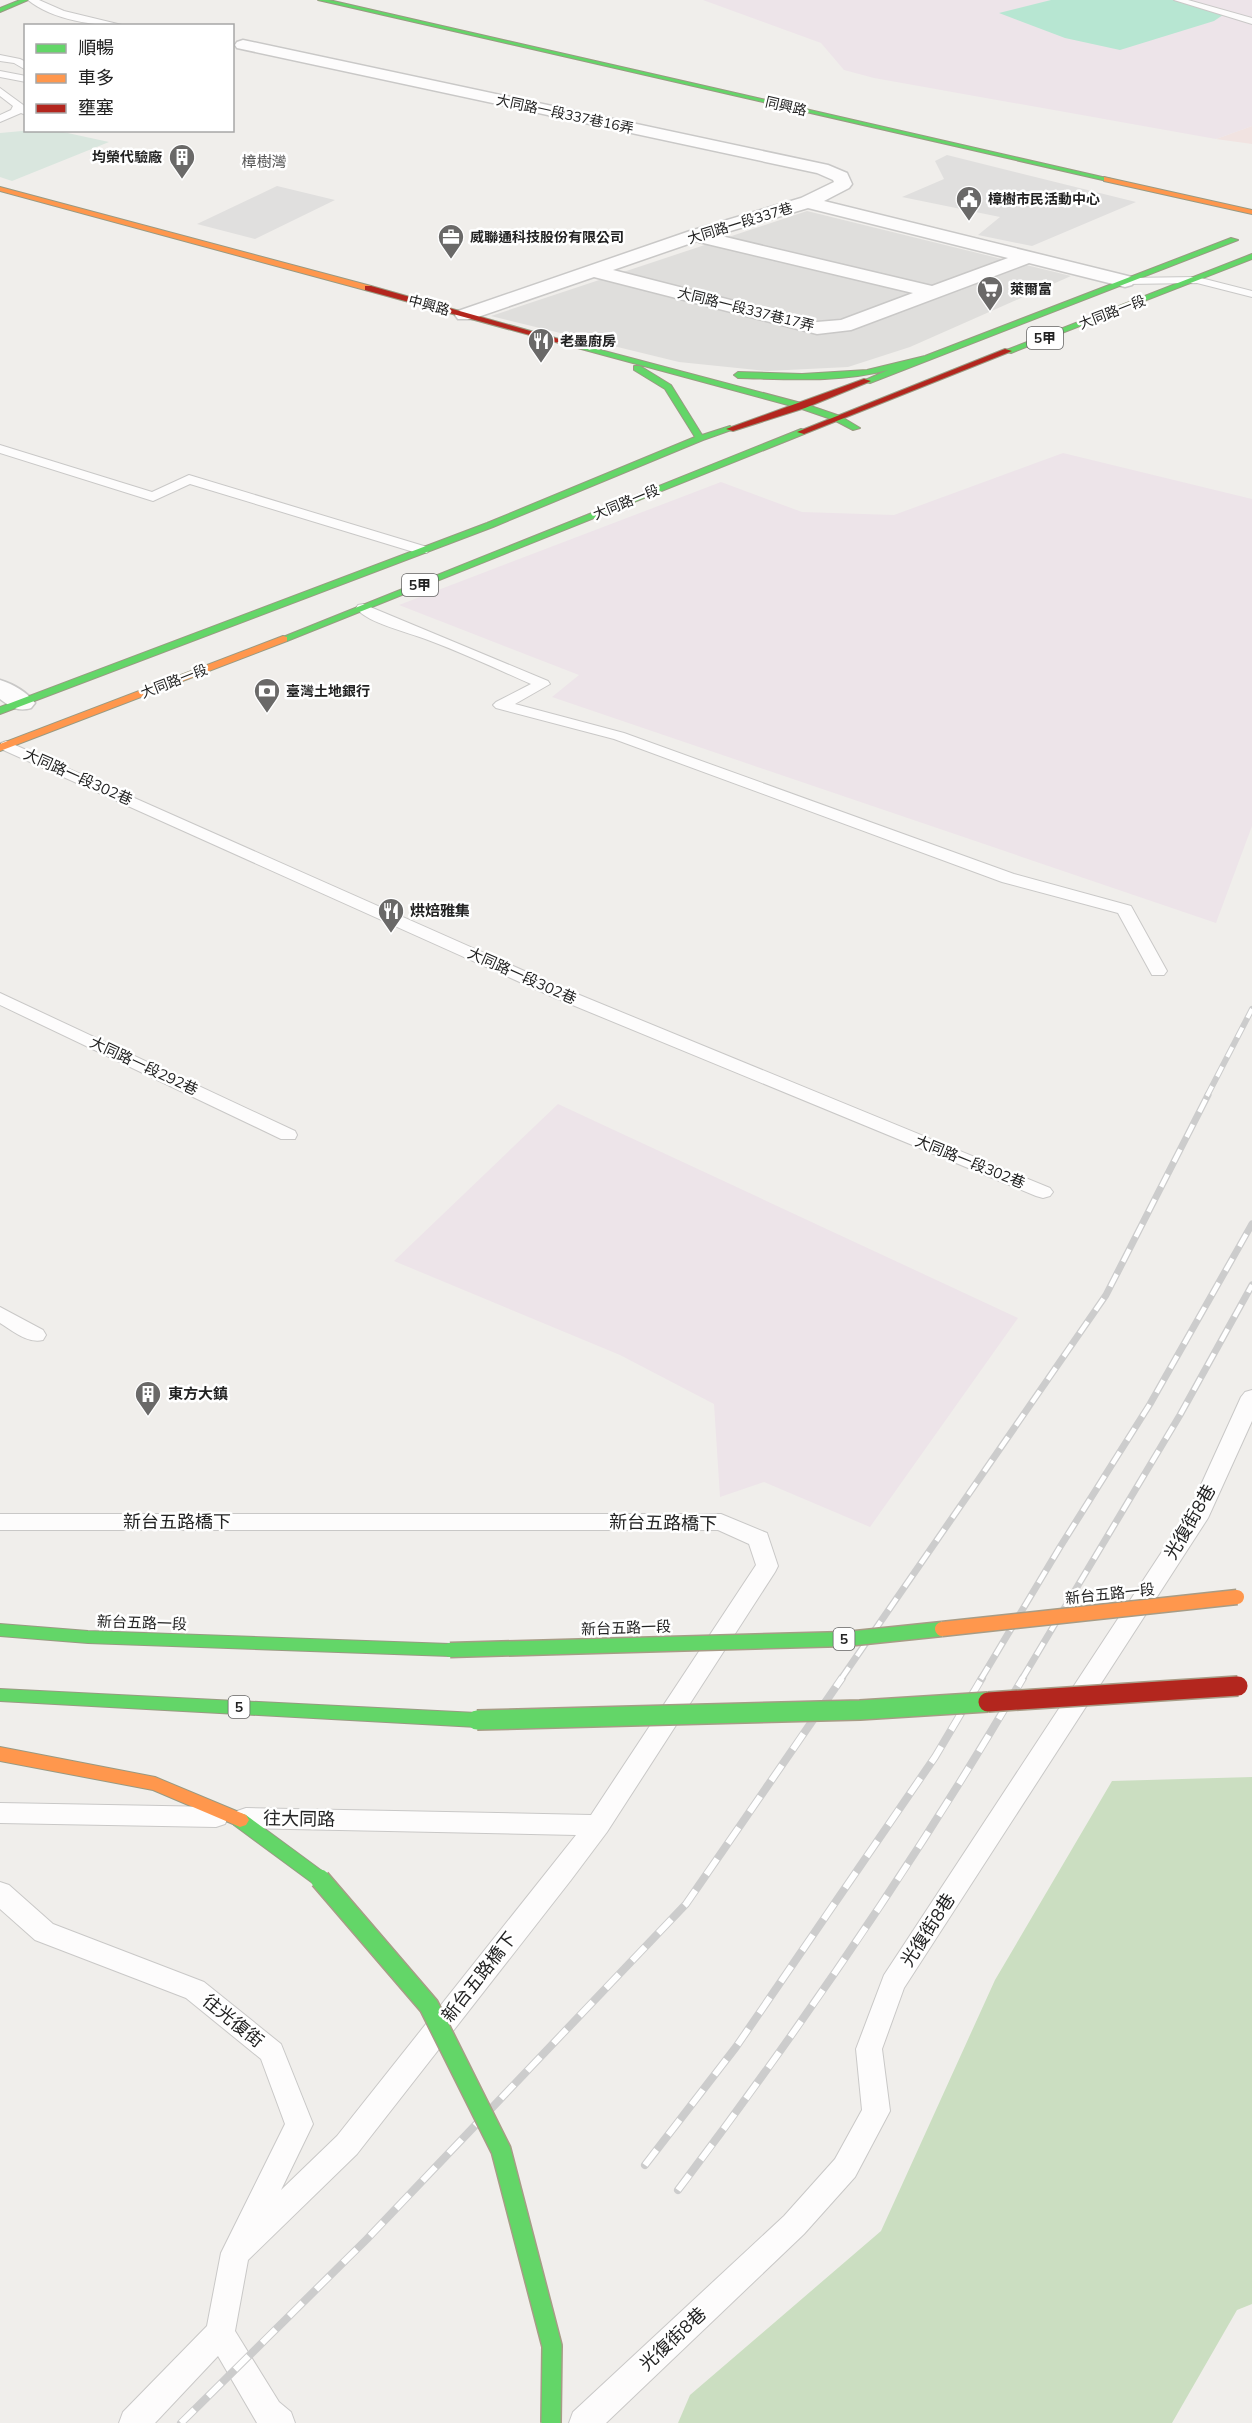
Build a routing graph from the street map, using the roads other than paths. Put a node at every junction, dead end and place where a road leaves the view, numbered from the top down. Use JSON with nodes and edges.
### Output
{"nodes":[{"id":1,"x":25,"y":0,"type":"edge"},
{"id":2,"x":32,"y":0,"type":"edge"},
{"id":3,"x":321,"y":0,"type":"edge"},
{"id":4,"x":1178,"y":0,"type":"edge"},
{"id":5,"x":0,"y":10,"type":"edge"},
{"id":6,"x":1252,"y":21,"type":"edge"},
{"id":7,"x":113,"y":24,"type":"edge"},
{"id":8,"x":238,"y":46,"type":"edge"},
{"id":9,"x":0,"y":58,"type":"edge"},
{"id":10,"x":0,"y":63,"type":"edge"},
{"id":11,"x":24,"y":66,"type":"edge"},
{"id":12,"x":0,"y":73,"type":"edge"},
{"id":13,"x":24,"y":78,"type":"edge"},
{"id":14,"x":0,"y":91,"type":"edge"},
{"id":15,"x":0,"y":102,"type":"edge"},
{"id":16,"x":19,"y":111,"type":"edge"},
{"id":17,"x":0,"y":119,"type":"edge"},
{"id":18,"x":0,"y":189,"type":"edge"},
{"id":19,"x":807,"y":202,"type":"junction"},
{"id":20,"x":1252,"y":212,"type":"edge"},
{"id":21,"x":1252,"y":233,"type":"edge"},
{"id":22,"x":697,"y":235,"type":"junction"},
{"id":23,"x":1252,"y":256,"type":"edge"},
{"id":24,"x":1027,"y":257,"type":"junction"},
{"id":25,"x":592,"y":271,"type":"junction"},
{"id":26,"x":1197,"y":279,"type":"junction"},
{"id":27,"x":1125,"y":281,"type":"junction"},
{"id":28,"x":932,"y":292,"type":"junction"},
{"id":29,"x":1252,"y":294,"type":"edge"},
{"id":30,"x":465,"y":315,"type":"junction"},
{"id":31,"x":617,"y":357,"type":"junction"},
{"id":32,"x":927,"y":358,"type":"junction"},
{"id":33,"x":802,"y":406,"type":"junction"},
{"id":34,"x":837,"y":418,"type":"junction"},
{"id":35,"x":856,"y":428,"type":"dead end"},
{"id":36,"x":700,"y":438,"type":"junction"},
{"id":37,"x":0,"y":449,"type":"edge"},
{"id":38,"x":490,"y":525,"type":"junction"},
{"id":39,"x":526,"y":543,"type":"junction"},
{"id":40,"x":422,"y":550,"type":"junction"},
{"id":41,"x":363,"y":608,"type":"junction"},
{"id":42,"x":0,"y":688,"type":"edge"},
{"id":43,"x":11,"y":707,"type":"edge"},
{"id":44,"x":3,"y":747,"type":"edge"},
{"id":45,"x":1158,"y":971,"type":"dead end"},
{"id":46,"x":0,"y":998,"type":"edge"},
{"id":47,"x":288,"y":1134,"type":"dead end"},
{"id":48,"x":1042,"y":1192,"type":"dead end"},
{"id":49,"x":0,"y":1314,"type":"edge"},
{"id":50,"x":36,"y":1335,"type":"dead end"},
{"id":51,"x":1252,"y":1397,"type":"edge"},
{"id":52,"x":0,"y":1522,"type":"edge"},
{"id":53,"x":1252,"y":1595,"type":"edge"},
{"id":54,"x":0,"y":1630,"type":"edge"},
{"id":55,"x":1252,"y":1684,"type":"edge"},
{"id":56,"x":0,"y":1695,"type":"edge"},
{"id":57,"x":0,"y":1754,"type":"edge"},
{"id":58,"x":0,"y":1813,"type":"edge"},
{"id":59,"x":234,"y":1818,"type":"junction"},
{"id":60,"x":598,"y":1825,"type":"junction"},
{"id":61,"x":0,"y":1893,"type":"edge"},
{"id":62,"x":235,"y":2253,"type":"junction"},
{"id":63,"x":220,"y":2333,"type":"junction"},
{"id":64,"x":274,"y":2418,"type":"edge"},
{"id":65,"x":134,"y":2423,"type":"edge"},
{"id":66,"x":551,"y":2423,"type":"edge"},
{"id":67,"x":584,"y":2423,"type":"edge"}],
"edges":[{"from":1,"to":5,"type":"main road"},
{"from":2,"to":7,"type":"lane"},
{"from":3,"to":20,"type":"main road","name":"同興路"},
{"from":4,"to":6,"type":"lane"},
{"from":8,"to":19,"type":"street","name":"大同路一段337巷16弄"},
{"from":9,"to":11,"type":"lane"},
{"from":10,"to":12,"type":"lane"},
{"from":12,"to":13,"type":"lane"},
{"from":14,"to":16,"type":"lane"},
{"from":15,"to":16,"type":"lane"},
{"from":16,"to":17,"type":"lane"},
{"from":18,"to":30,"type":"main road","name":"中興路"},
{"from":19,"to":22,"type":"street","name":"大同路一段337巷"},
{"from":19,"to":24,"type":"street","name":"大同路一段337巷"},
{"from":21,"to":27,"type":"main road","name":"大同路一段","number":"5甲"},
{"from":22,"to":25,"type":"street","name":"大同路一段337巷"},
{"from":22,"to":28,"type":"street"},
{"from":23,"to":26,"type":"main road","name":"大同路一段","number":"5甲"},
{"from":24,"to":27,"type":"street","name":"大同路一段337巷"},
{"from":24,"to":28,"type":"street","name":"大同路一段337巷17弄"},
{"from":25,"to":28,"type":"street","name":"大同路一段337巷17弄"},
{"from":25,"to":30,"type":"street","name":"大同路一段337巷"},
{"from":26,"to":27,"type":"lane"},
{"from":26,"to":29,"type":"lane"},
{"from":26,"to":34,"type":"main road","name":"大同路一段","number":"5甲"},
{"from":27,"to":32,"type":"main road","name":"大同路一段","number":"5甲"},
{"from":30,"to":31,"type":"main road","name":"中興路"},
{"from":31,"to":32,"type":"main road"},
{"from":31,"to":33,"type":"main road","name":"中興路"},
{"from":31,"to":36,"type":"main road"},
{"from":32,"to":33,"type":"main road","name":"大同路一段","number":"5甲"},
{"from":33,"to":34,"type":"main road","name":"中興路"},
{"from":33,"to":36,"type":"main road","name":"大同路一段","number":"5甲"},
{"from":34,"to":35,"type":"main road","name":"中興路"},
{"from":34,"to":39,"type":"main road","name":"大同路一段","number":"5甲"},
{"from":36,"to":38,"type":"main road","name":"大同路一段","number":"5甲"},
{"from":37,"to":40,"type":"lane"},
{"from":38,"to":39,"type":"main road"},
{"from":38,"to":40,"type":"main road","name":"大同路一段","number":"5甲"},
{"from":39,"to":41,"type":"main road","name":"大同路一段","number":"5甲"},
{"from":40,"to":43,"type":"main road","name":"大同路一段","number":"5甲"},
{"from":41,"to":44,"type":"main road","name":"大同路一段","number":"5甲"},
{"from":41,"to":45,"type":"lane"},
{"from":42,"to":43,"type":"street"},
{"from":44,"to":48,"type":"lane","name":"大同路一段302巷"},
{"from":46,"to":47,"type":"lane","name":"大同路一段292巷"},
{"from":49,"to":50,"type":"lane"},
{"from":51,"to":67,"type":"lane","name":"光復街8巷"},
{"from":52,"to":60,"type":"lane","name":"新台五路橋下"},
{"from":53,"to":54,"type":"main road","name":"新台五路一段","number":"5","bridge":true},
{"from":55,"to":56,"type":"main road","number":"5","bridge":true},
{"from":57,"to":59,"type":"main road"},
{"from":58,"to":59,"type":"lane","name":"往大同路"},
{"from":59,"to":60,"type":"lane","name":"往大同路"},
{"from":59,"to":66,"type":"main road","bridge":true},
{"from":60,"to":62,"type":"lane","name":"新台五路橋下"},
{"from":61,"to":62,"type":"lane","name":"往光復街"},
{"from":62,"to":63,"type":"lane"},
{"from":63,"to":64,"type":"lane"},
{"from":63,"to":65,"type":"lane"}]}
